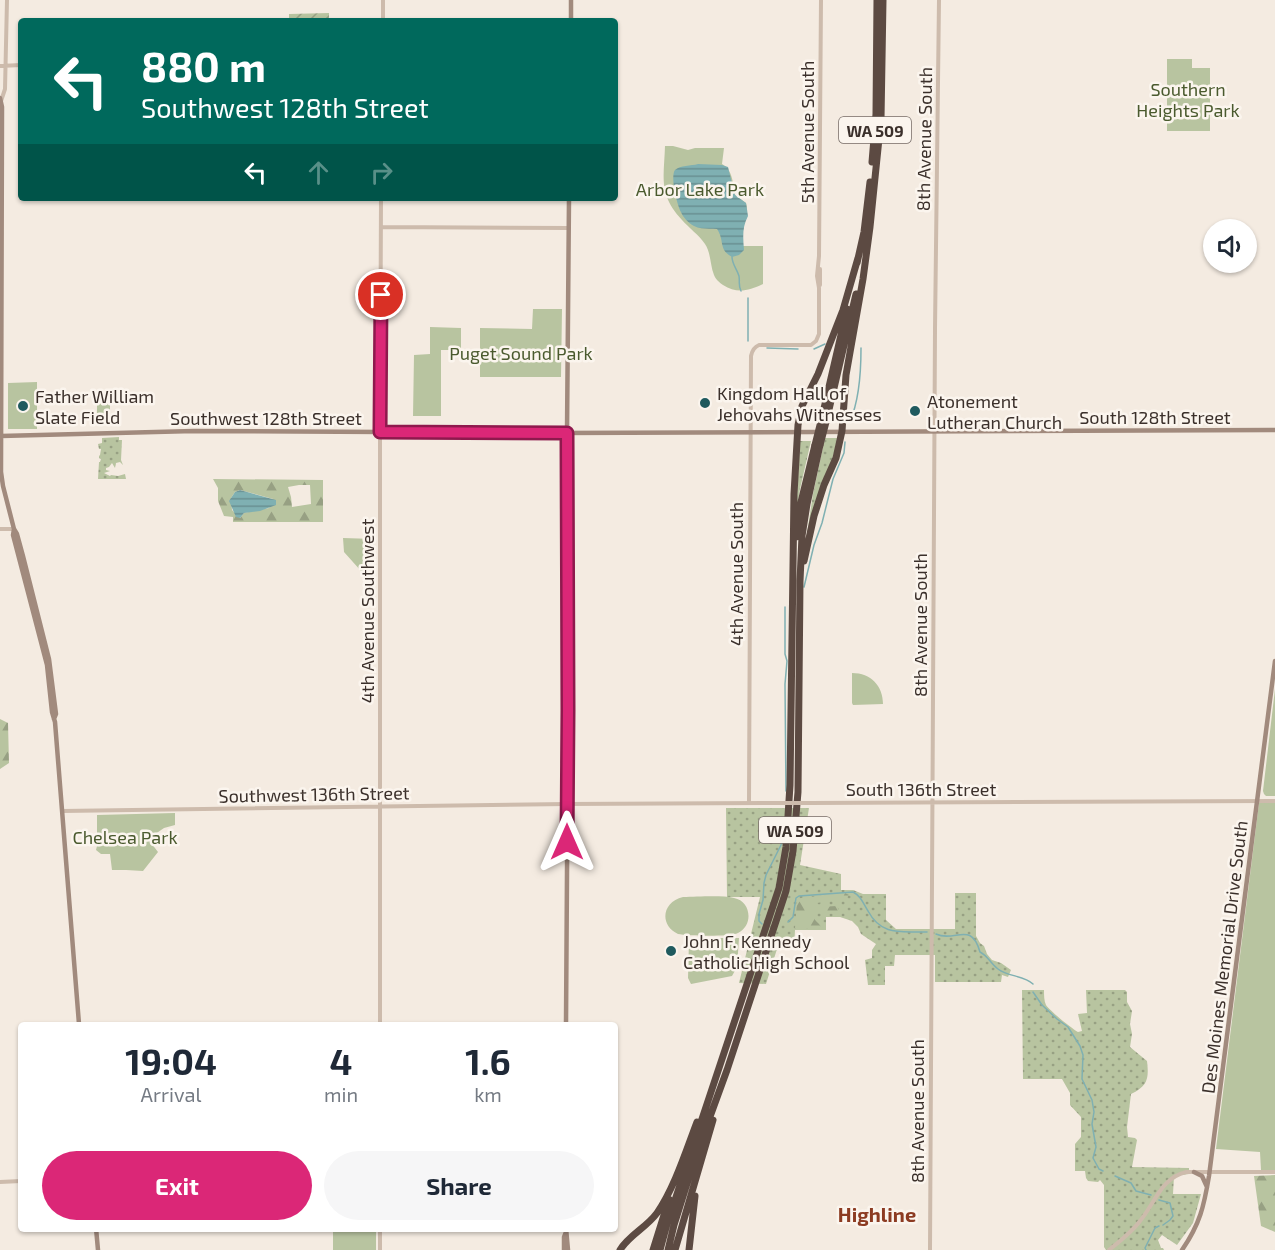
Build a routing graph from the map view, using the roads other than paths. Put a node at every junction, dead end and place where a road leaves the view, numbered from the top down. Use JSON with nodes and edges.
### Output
{"nodes":[{"id":1,"x":7,"y":0,"type":"edge"},
{"id":2,"x":383,"y":0,"type":"edge"},
{"id":3,"x":571,"y":0,"type":"edge"},
{"id":4,"x":821,"y":0,"type":"edge"},
{"id":5,"x":877,"y":0,"type":"edge"},
{"id":6,"x":883,"y":0,"type":"edge"},
{"id":7,"x":939,"y":0,"type":"edge"},
{"id":8,"x":383,"y":18,"type":"edge"},
{"id":9,"x":570,"y":18,"type":"edge"},
{"id":10,"x":6,"y":65,"type":"junction"},
{"id":11,"x":18,"y":65,"type":"edge"},
{"id":12,"x":0,"y":66,"type":"edge"},
{"id":13,"x":1,"y":100,"type":"edge"},
{"id":14,"x":381,"y":201,"type":"edge"},
{"id":15,"x":569,"y":201,"type":"edge"},
{"id":16,"x":381,"y":227,"type":"junction"},
{"id":17,"x":569,"y":228,"type":"junction"},
{"id":18,"x":868,"y":244,"type":"junction"},
{"id":19,"x":858,"y":258,"type":"junction"},
{"id":20,"x":756,"y":346,"type":"joint"},
{"id":21,"x":824,"y":417,"type":"junction"},
{"id":22,"x":1275,"y":430,"type":"edge"},
{"id":23,"x":798,"y":431,"type":"junction"},
{"id":24,"x":842,"y":431,"type":"junction"},
{"id":25,"x":935,"y":431,"type":"junction"},
{"id":26,"x":380,"y":432,"type":"junction"},
{"id":27,"x":751,"y":432,"type":"junction"},
{"id":28,"x":567,"y":433,"type":"junction"},
{"id":29,"x":1,"y":436,"type":"edge"},
{"id":30,"x":817,"y":445,"type":"junction"},
{"id":31,"x":0,"y":529,"type":"edge"},
{"id":32,"x":14,"y":529,"type":"junction"},
{"id":33,"x":800,"y":582,"type":"junction"},
{"id":34,"x":792,"y":584,"type":"junction"},
{"id":35,"x":1275,"y":661,"type":"edge"},
{"id":36,"x":1257,"y":801,"type":"junction"},
{"id":37,"x":1275,"y":801,"type":"edge"},
{"id":38,"x":932,"y":802,"type":"junction"},
{"id":39,"x":749,"y":803,"type":"junction"},
{"id":40,"x":567,"y":804,"type":"junction"},
{"id":41,"x":380,"y":807,"type":"junction"},
{"id":42,"x":62,"y":811,"type":"junction"},
{"id":43,"x":79,"y":1022,"type":"edge"},
{"id":44,"x":380,"y":1022,"type":"edge"},
{"id":45,"x":567,"y":1022,"type":"edge"},
{"id":46,"x":726,"y":1047,"type":"junction"},
{"id":47,"x":727,"y":1070,"type":"junction"},
{"id":48,"x":681,"y":1162,"type":"junction"},
{"id":49,"x":700,"y":1167,"type":"junction"},
{"id":50,"x":1194,"y":1172,"type":"junction"},
{"id":51,"x":1210,"y":1172,"type":"junction"},
{"id":52,"x":1275,"y":1172,"type":"edge"},
{"id":53,"x":18,"y":1181,"type":"edge"},
{"id":54,"x":0,"y":1182,"type":"edge"},
{"id":55,"x":1207,"y":1188,"type":"junction"},
{"id":56,"x":96,"y":1232,"type":"edge"},
{"id":57,"x":380,"y":1232,"type":"edge"},
{"id":58,"x":566,"y":1232,"type":"edge"},
{"id":59,"x":98,"y":1250,"type":"edge"},
{"id":60,"x":380,"y":1250,"type":"edge"},
{"id":61,"x":566,"y":1250,"type":"edge"},
{"id":62,"x":620,"y":1250,"type":"edge"},
{"id":63,"x":653,"y":1250,"type":"edge"},
{"id":64,"x":660,"y":1250,"type":"edge"},
{"id":65,"x":668,"y":1250,"type":"edge"},
{"id":66,"x":675,"y":1250,"type":"edge"},
{"id":67,"x":689,"y":1250,"type":"edge"},
{"id":68,"x":930,"y":1250,"type":"edge"},
{"id":69,"x":1109,"y":1250,"type":"edge"},
{"id":70,"x":1182,"y":1250,"type":"edge"}],
"edges":[{"from":1,"to":10,"type":"street"},
{"from":2,"to":8,"type":"street"},
{"from":3,"to":9,"type":"main road"},
{"from":4,"to":20,"type":"street","name":"5th Avenue South"},
{"from":5,"to":19,"type":"highway","number":"WA 509"},
{"from":6,"to":18,"type":"highway","number":"WA 509"},
{"from":7,"to":25,"type":"street","name":"8th Avenue South"},
{"from":10,"to":11,"type":"street"},
{"from":10,"to":12,"type":"street"},
{"from":10,"to":13,"type":"street"},
{"from":13,"to":29,"type":"main road"},
{"from":14,"to":16,"type":"street","name":"4th Avenue Southwest"},
{"from":15,"to":17,"type":"main road"},
{"from":16,"to":17,"type":"street"},
{"from":16,"to":26,"type":"street","name":"4th Avenue Southwest"},
{"from":17,"to":28,"type":"main road"},
{"from":18,"to":21,"type":"highway","number":"WA 509"},
{"from":18,"to":24,"type":"highway"},
{"from":19,"to":21,"type":"highway","number":"WA 509"},
{"from":19,"to":23,"type":"highway"},
{"from":20,"to":27,"type":"street","name":"4th Avenue South"},
{"from":21,"to":30,"type":"highway","number":"WA 509","bridge":true},
{"from":22,"to":25,"type":"main road","name":"South 128th Street"},
{"from":23,"to":24,"type":"main road","name":"South 128th Street"},
{"from":23,"to":27,"type":"main road","name":"South 128th Street"},
{"from":23,"to":34,"type":"highway"},
{"from":24,"to":25,"type":"main road","name":"South 128th Street"},
{"from":24,"to":33,"type":"highway"},
{"from":25,"to":38,"type":"street","name":"8th Avenue South"},
{"from":26,"to":28,"type":"main road","name":"Southwest 128th Street"},
{"from":26,"to":29,"type":"main road","name":"Southwest 128th Street"},
{"from":26,"to":41,"type":"street","name":"4th Avenue Southwest"},
{"from":27,"to":28,"type":"main road","name":"South 128th Street"},
{"from":27,"to":39,"type":"street","name":"4th Avenue South"},
{"from":28,"to":40,"type":"main road"},
{"from":29,"to":32,"type":"main road"},
{"from":30,"to":33,"type":"highway","number":"WA 509"},
{"from":30,"to":34,"type":"highway","number":"WA 509"},
{"from":31,"to":32,"type":"street"},
{"from":32,"to":42,"type":"main road"},
{"from":33,"to":47,"type":"highway","number":"WA 509"},
{"from":34,"to":46,"type":"highway","number":"WA 509"},
{"from":35,"to":36,"type":"main road","name":"Des Moines Memorial Drive South"},
{"from":36,"to":37,"type":"street","name":"South 136th Street"},
{"from":36,"to":38,"type":"street","name":"South 136th Street"},
{"from":36,"to":51,"type":"main road","name":"Des Moines Memorial Drive South"},
{"from":38,"to":39,"type":"street","name":"South 136th Street","bridge":true},
{"from":38,"to":68,"type":"street","name":"8th Avenue South"},
{"from":39,"to":40,"type":"street","name":"South 136th Street"},
{"from":40,"to":41,"type":"street","name":"Southwest 136th Street"},
{"from":40,"to":45,"type":"main road"},
{"from":41,"to":42,"type":"street","name":"Southwest 136th Street"},
{"from":41,"to":44,"type":"street","name":"4th Avenue Southwest"},
{"from":42,"to":43,"type":"main road"},
{"from":46,"to":48,"type":"highway"},
{"from":46,"to":64,"type":"highway","number":"WA 509"},
{"from":47,"to":49,"type":"highway"},
{"from":47,"to":65,"type":"highway","number":"WA 509"},
{"from":48,"to":62,"type":"highway"},
{"from":48,"to":63,"type":"highway"},
{"from":49,"to":66,"type":"highway"},
{"from":49,"to":67,"type":"highway"},
{"from":50,"to":51,"type":"street"},
{"from":50,"to":55,"type":"main road"},
{"from":50,"to":69,"type":"street"},
{"from":51,"to":52,"type":"street"},
{"from":51,"to":55,"type":"main road","name":"Des Moines Memorial Drive South"},
{"from":53,"to":54,"type":"street"},
{"from":55,"to":70,"type":"main road","name":"Des Moines Memorial Drive South"},
{"from":56,"to":59,"type":"main road"},
{"from":57,"to":60,"type":"street"},
{"from":58,"to":61,"type":"main road"}]}
